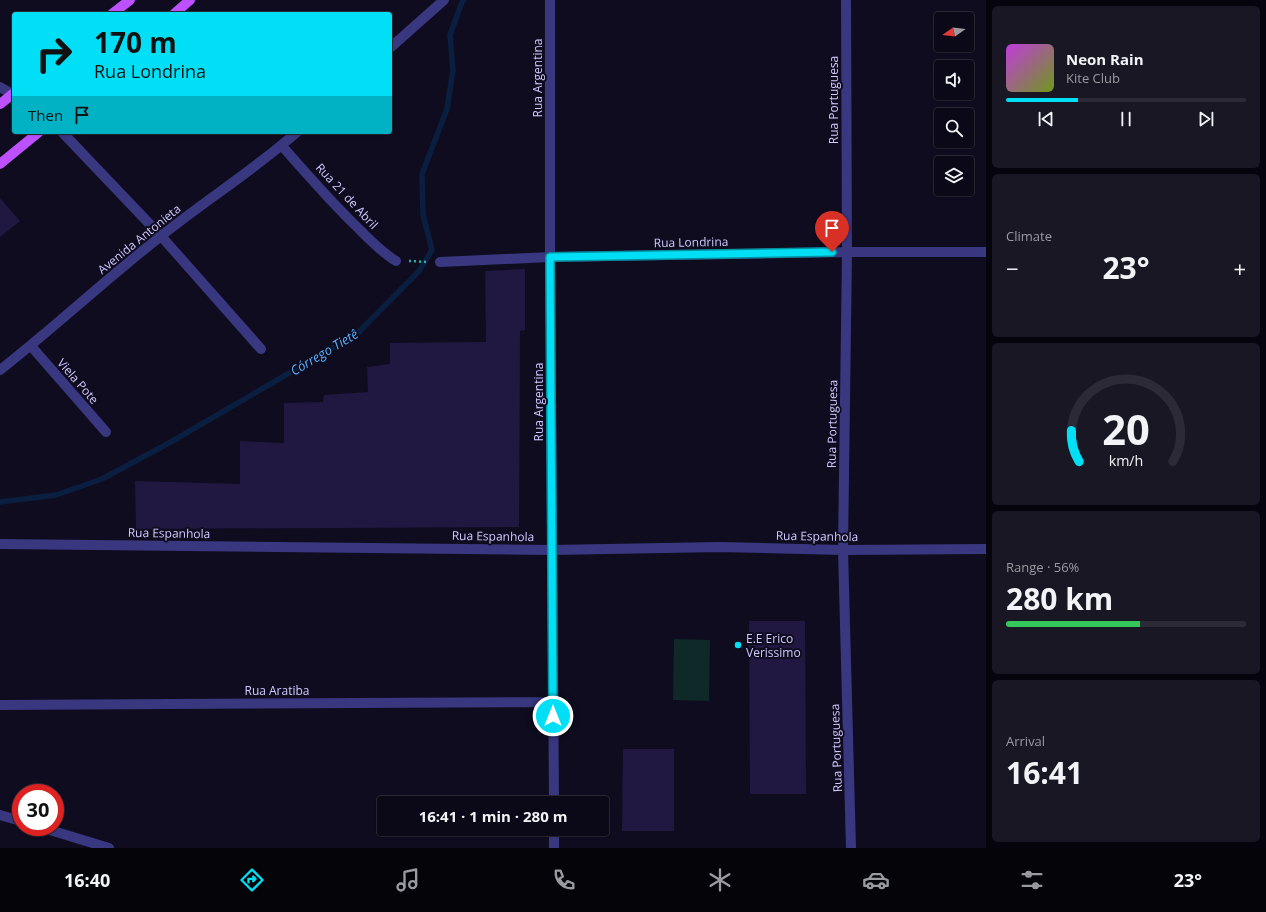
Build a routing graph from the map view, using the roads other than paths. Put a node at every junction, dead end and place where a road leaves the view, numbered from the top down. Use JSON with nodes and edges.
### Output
{"nodes":[{"id":1,"x":130,"y":0,"type":"edge"},
{"id":2,"x":190,"y":0,"type":"edge"},
{"id":3,"x":444,"y":0,"type":"edge"},
{"id":4,"x":550,"y":0,"type":"edge"},
{"id":5,"x":846,"y":0,"type":"edge"},
{"id":6,"x":115,"y":12,"type":"edge"},
{"id":7,"x":176,"y":12,"type":"edge"},
{"id":8,"x":392,"y":46,"type":"edge"},
{"id":9,"x":0,"y":87,"type":"edge"},
{"id":10,"x":12,"y":93,"type":"edge"},
{"id":11,"x":12,"y":95,"type":"edge"},
{"id":12,"x":0,"y":104,"type":"edge"},
{"id":13,"x":37,"y":134,"type":"edge"},
{"id":14,"x":64,"y":134,"type":"edge"},
{"id":15,"x":294,"y":134,"type":"edge"},
{"id":16,"x":282,"y":146,"type":"junction"},
{"id":17,"x":0,"y":164,"type":"edge"},
{"id":18,"x":161,"y":236,"type":"junction"},
{"id":19,"x":847,"y":252,"type":"junction"},
{"id":20,"x":986,"y":252,"type":"edge"},
{"id":21,"x":550,"y":257,"type":"junction"},
{"id":22,"x":396,"y":261,"type":"road end"},
{"id":23,"x":440,"y":262,"type":"road end"},
{"id":24,"x":31,"y":346,"type":"junction"},
{"id":25,"x":261,"y":349,"type":"dead end"},
{"id":26,"x":0,"y":370,"type":"edge"},
{"id":27,"x":106,"y":432,"type":"dead end"},
{"id":28,"x":0,"y":544,"type":"edge"},
{"id":29,"x":986,"y":549,"type":"edge"},
{"id":30,"x":552,"y":550,"type":"junction"},
{"id":31,"x":843,"y":550,"type":"junction"},
{"id":32,"x":553,"y":702,"type":"junction"},
{"id":33,"x":0,"y":705,"type":"edge"},
{"id":34,"x":554,"y":796,"type":"edge"},
{"id":35,"x":0,"y":815,"type":"edge"},
{"id":36,"x":12,"y":818,"type":"edge"},
{"id":37,"x":64,"y":834,"type":"edge"},
{"id":38,"x":554,"y":836,"type":"edge"},
{"id":39,"x":109,"y":848,"type":"edge"},
{"id":40,"x":554,"y":848,"type":"edge"},
{"id":41,"x":851,"y":848,"type":"edge"}],
"edges":[{"from":1,"to":6,"type":"main road"},
{"from":2,"to":7,"type":"main road"},
{"from":3,"to":8,"type":"street"},
{"from":4,"to":21,"type":"street","name":"Rua Argentina"},
{"from":5,"to":19,"type":"street","name":"Rua Portuguesa"},
{"from":9,"to":10,"type":"street"},
{"from":11,"to":12,"type":"main road"},
{"from":13,"to":17,"type":"main road"},
{"from":14,"to":18,"type":"street"},
{"from":15,"to":16,"type":"street","name":"Avenida Antonieta"},
{"from":16,"to":18,"type":"street","name":"Avenida Antonieta"},
{"from":16,"to":22,"type":"street","name":"Rua 21 de Abril"},
{"from":18,"to":24,"type":"street","name":"Avenida Antonieta"},
{"from":18,"to":25,"type":"street"},
{"from":19,"to":20,"type":"street","name":"Rua Londrina"},
{"from":19,"to":21,"type":"street","name":"Rua Londrina"},
{"from":19,"to":31,"type":"street","name":"Rua Portuguesa"},
{"from":21,"to":23,"type":"street","name":"Rua Londrina"},
{"from":21,"to":30,"type":"street","name":"Rua Argentina"},
{"from":24,"to":26,"type":"street","name":"Avenida Antonieta"},
{"from":24,"to":27,"type":"street","name":"Viela Pote"},
{"from":28,"to":30,"type":"street","name":"Rua Espanhola"},
{"from":29,"to":31,"type":"street","name":"Rua Espanhola"},
{"from":30,"to":31,"type":"street","name":"Rua Espanhola"},
{"from":30,"to":32,"type":"street","name":"Rua Argentina"},
{"from":31,"to":41,"type":"street","name":"Rua Portuguesa"},
{"from":32,"to":33,"type":"street","name":"Rua Aratiba"},
{"from":32,"to":34,"type":"street","name":"Rua Argentina"},
{"from":35,"to":36,"type":"street"},
{"from":37,"to":39,"type":"street"},
{"from":38,"to":40,"type":"street"}]}
